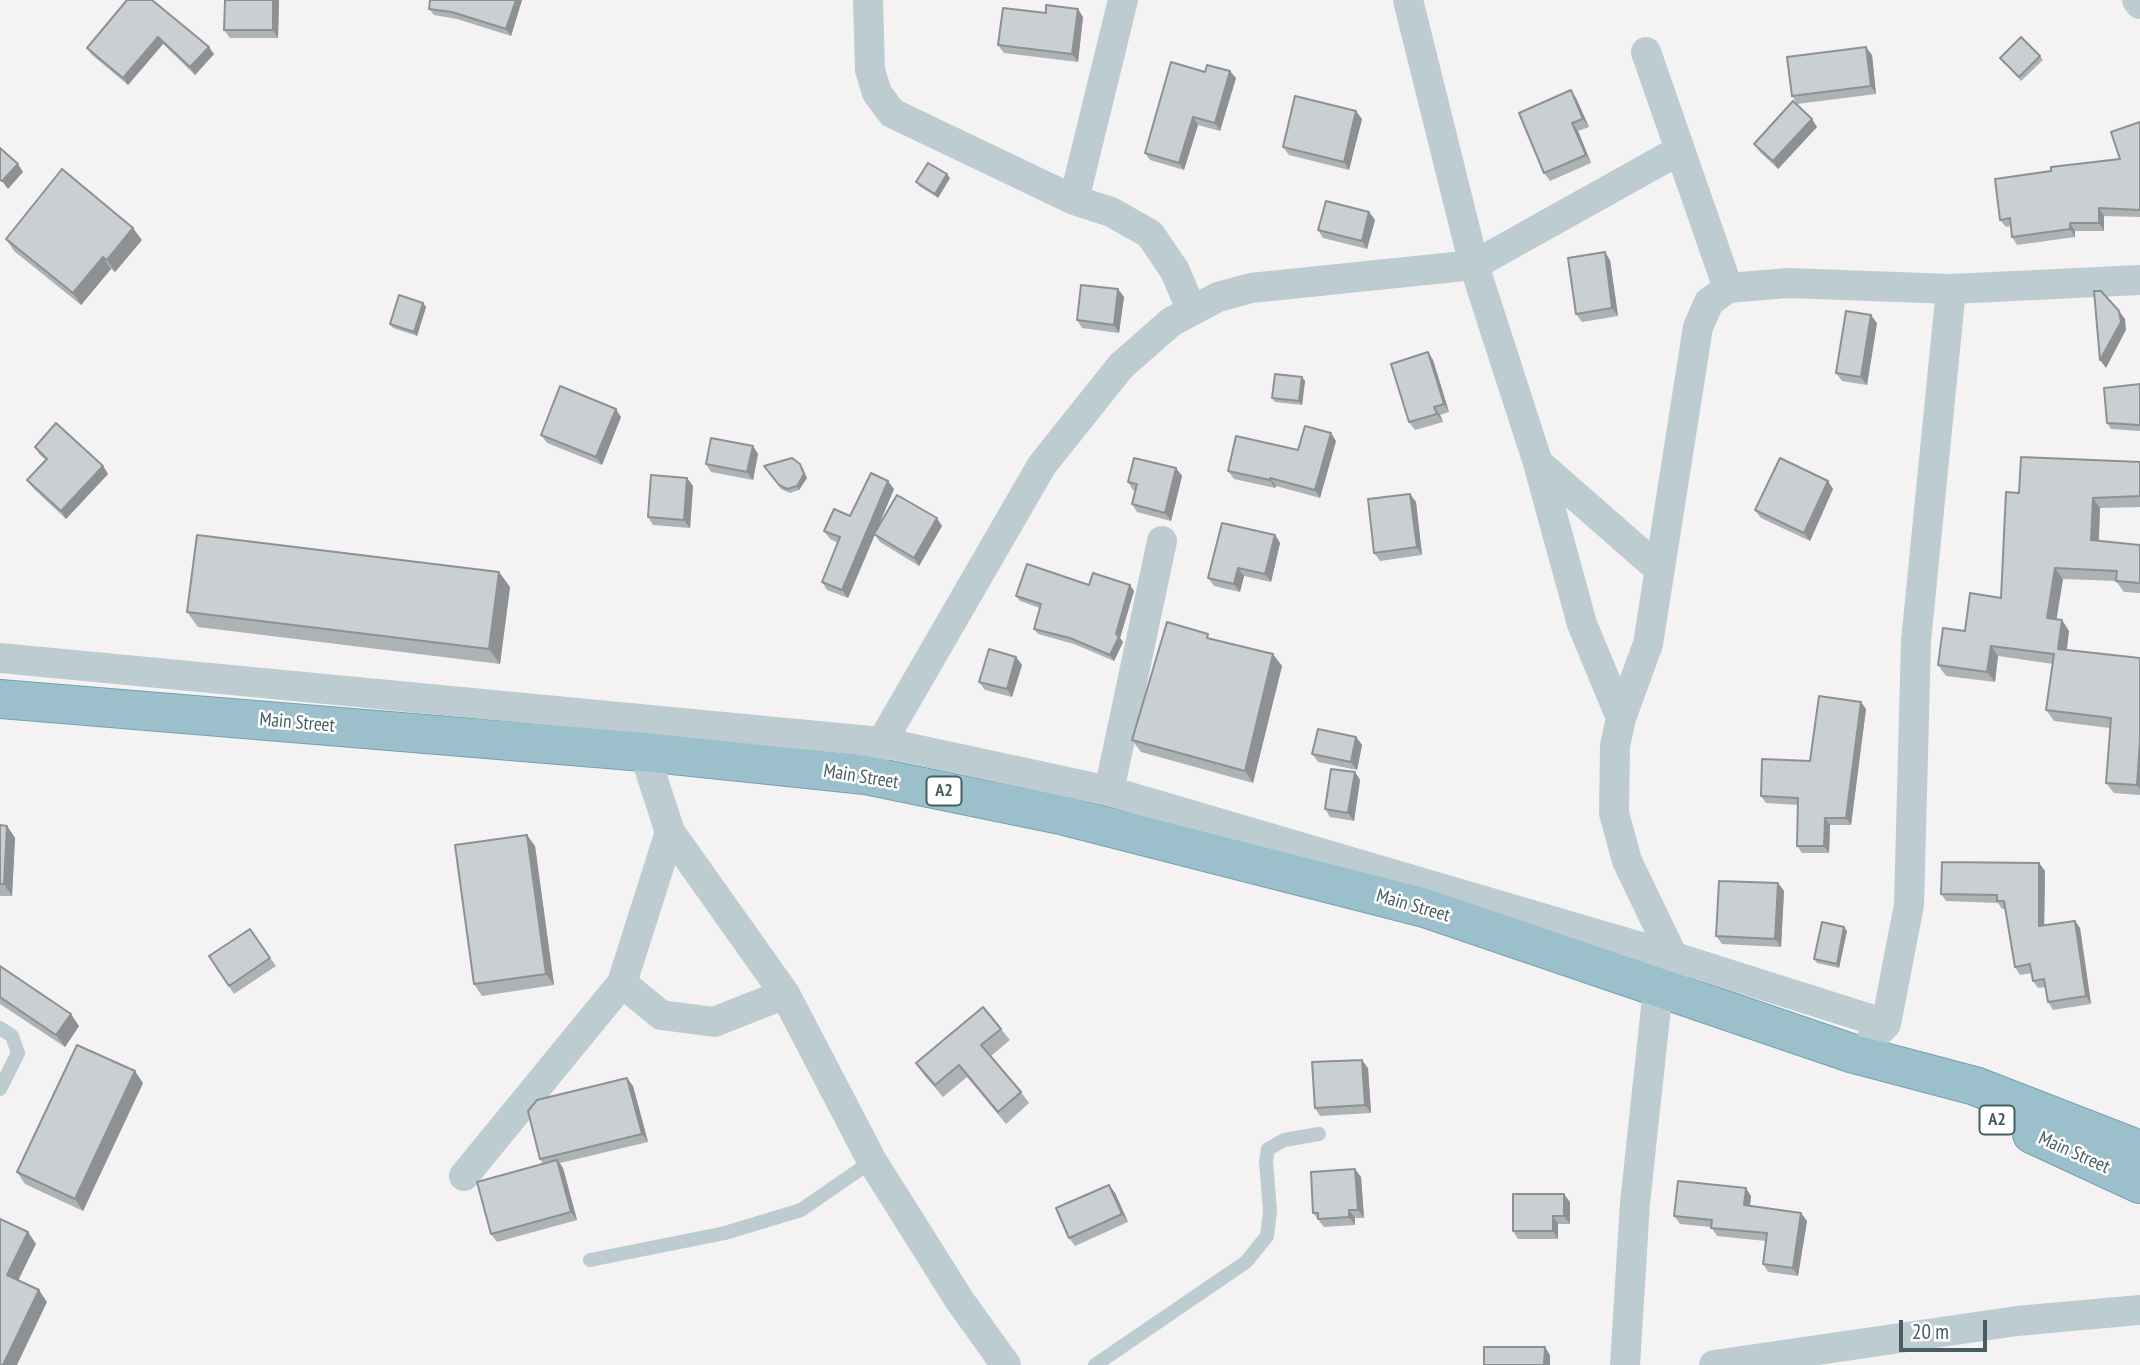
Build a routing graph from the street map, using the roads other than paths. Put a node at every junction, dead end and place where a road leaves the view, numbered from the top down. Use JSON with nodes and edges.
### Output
{"nodes":[{"id":1,"x":868,"y":0,"type":"edge"},
{"id":2,"x":1123,"y":0,"type":"edge"},
{"id":3,"x":1408,"y":0,"type":"edge"},
{"id":4,"x":1646,"y":52,"type":"dead end"},
{"id":5,"x":1680,"y":150,"type":"junction"},
{"id":6,"x":1074,"y":200,"type":"junction"},
{"id":7,"x":1474,"y":265,"type":"junction"},
{"id":8,"x":2140,"y":280,"type":"edge"},
{"id":9,"x":1728,"y":288,"type":"junction"},
{"id":10,"x":1951,"y":289,"type":"junction"},
{"id":11,"x":1191,"y":309,"type":"junction"},
{"id":12,"x":1538,"y":463,"type":"junction"},
{"id":13,"x":1162,"y":541,"type":"dead end"},
{"id":14,"x":1659,"y":569,"type":"junction"},
{"id":15,"x":0,"y":657,"type":"edge"},
{"id":16,"x":0,"y":699,"type":"edge"},
{"id":17,"x":1621,"y":718,"type":"junction"},
{"id":18,"x":644,"y":752,"type":"junction"},
{"id":19,"x":873,"y":758,"type":"junction"},
{"id":20,"x":1109,"y":791,"type":"junction"},
{"id":21,"x":670,"y":832,"type":"junction"},
{"id":22,"x":1664,"y":973,"type":"junction"},
{"id":23,"x":622,"y":983,"type":"junction"},
{"id":24,"x":785,"y":994,"type":"junction"},
{"id":25,"x":1886,"y":1024,"type":"junction"},
{"id":26,"x":0,"y":1028,"type":"edge"},
{"id":27,"x":1854,"y":1054,"type":"junction"},
{"id":28,"x":0,"y":1089,"type":"edge"},
{"id":29,"x":2063,"y":1120,"type":"junction"},
{"id":30,"x":2140,"y":1131,"type":"edge"},
{"id":31,"x":1319,"y":1134,"type":"dead end"},
{"id":32,"x":2140,"y":1150,"type":"edge"},
{"id":33,"x":872,"y":1161,"type":"junction"},
{"id":34,"x":464,"y":1176,"type":"dead end"},
{"id":35,"x":2140,"y":1184,"type":"edge"},
{"id":36,"x":590,"y":1260,"type":"dead end"},
{"id":37,"x":2140,"y":1310,"type":"edge"},
{"id":38,"x":1006,"y":1365,"type":"edge"},
{"id":39,"x":1095,"y":1365,"type":"edge"},
{"id":40,"x":1625,"y":1365,"type":"edge"},
{"id":41,"x":1714,"y":1365,"type":"edge"}],
"edges":[{"from":1,"to":6,"type":"street"},
{"from":2,"to":6,"type":"street"},
{"from":3,"to":7,"type":"street"},
{"from":4,"to":5,"type":"street"},
{"from":5,"to":7,"type":"street"},
{"from":5,"to":9,"type":"street"},
{"from":6,"to":11,"type":"street"},
{"from":7,"to":11,"type":"street"},
{"from":7,"to":12,"type":"street"},
{"from":8,"to":10,"type":"street"},
{"from":9,"to":10,"type":"street"},
{"from":9,"to":14,"type":"street"},
{"from":10,"to":25,"type":"street"},
{"from":11,"to":19,"type":"street"},
{"from":12,"to":14,"type":"street"},
{"from":12,"to":17,"type":"street"},
{"from":13,"to":20,"type":"street"},
{"from":14,"to":17,"type":"street"},
{"from":15,"to":19,"type":"street"},
{"from":16,"to":18,"type":"highway","name":"Main Street","number":"A2"},
{"from":17,"to":22,"type":"street"},
{"from":18,"to":19,"type":"highway","name":"Main Street","number":"A2"},
{"from":18,"to":21,"type":"street"},
{"from":19,"to":20,"type":"street"},
{"from":19,"to":22,"type":"highway","name":"Main Street","number":"A2"},
{"from":20,"to":22,"type":"street"},
{"from":21,"to":23,"type":"street"},
{"from":21,"to":24,"type":"street"},
{"from":22,"to":25,"type":"street"},
{"from":22,"to":27,"type":"highway","name":"Main Street","number":"A2"},
{"from":22,"to":40,"type":"street"},
{"from":23,"to":24,"type":"street"},
{"from":23,"to":34,"type":"street"},
{"from":24,"to":33,"type":"street"},
{"from":25,"to":27,"type":"street"},
{"from":26,"to":28,"type":"lane"},
{"from":27,"to":29,"type":"highway","name":"Main Street","number":"A2"},
{"from":27,"to":35,"type":"highway","name":"Main Street","number":"A2"},
{"from":29,"to":30,"type":"highway"},
{"from":29,"to":32,"type":"highway","name":"Main Street","number":"A2"},
{"from":31,"to":39,"type":"lane"},
{"from":33,"to":36,"type":"lane"},
{"from":33,"to":38,"type":"street"},
{"from":37,"to":41,"type":"street"}]}
